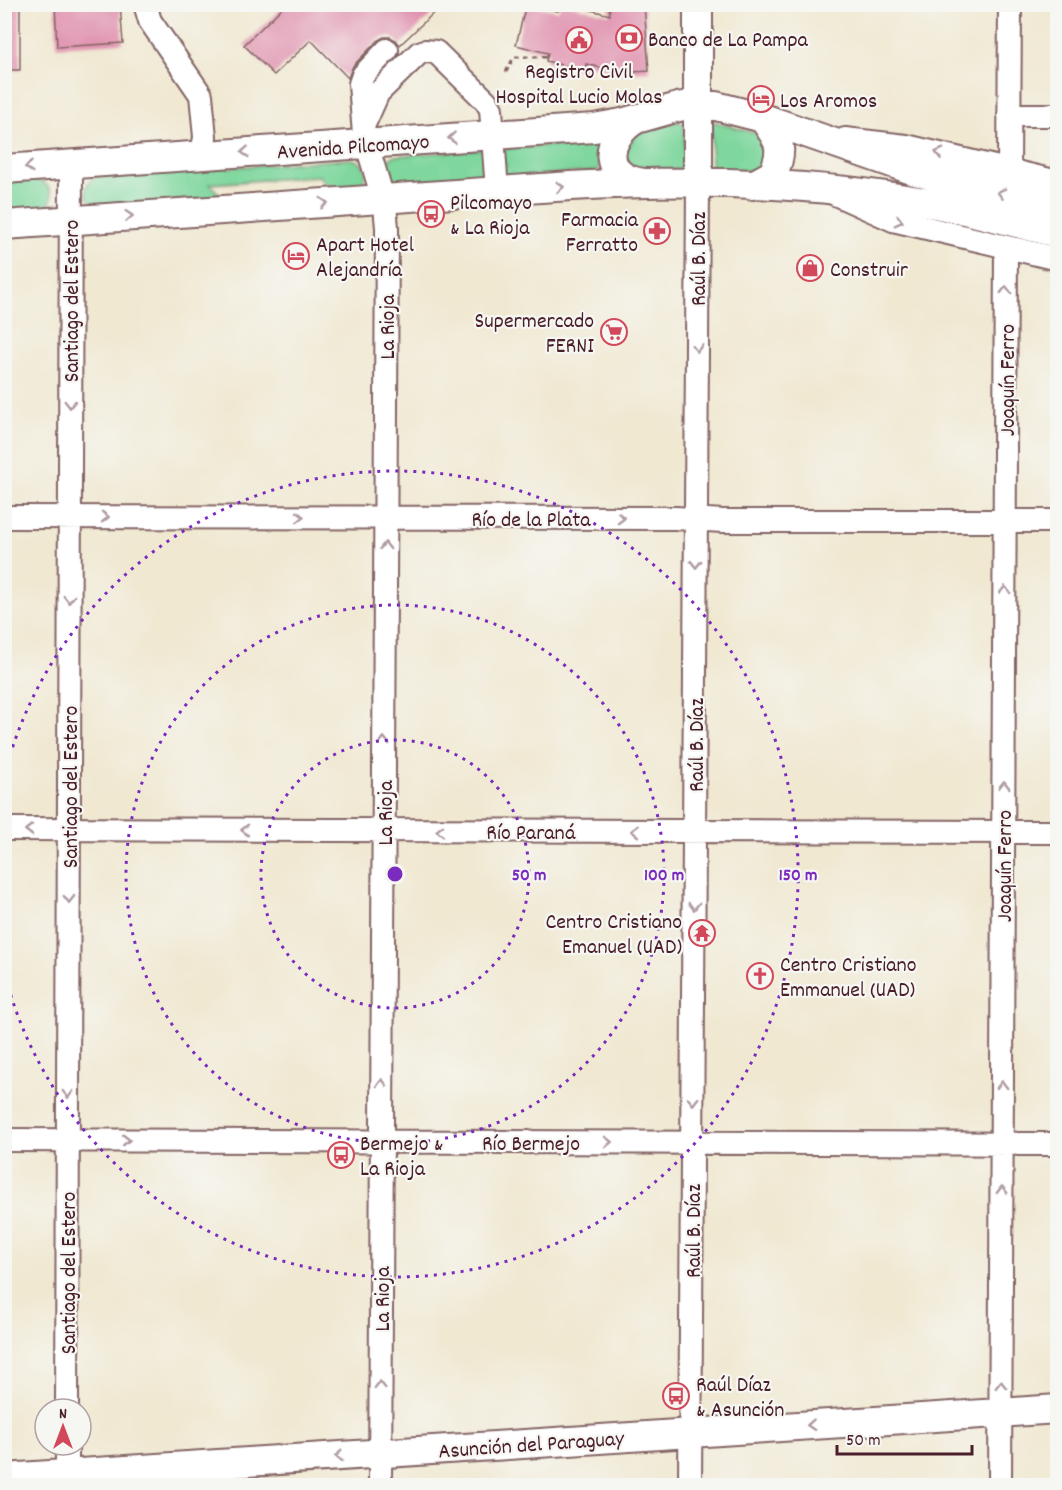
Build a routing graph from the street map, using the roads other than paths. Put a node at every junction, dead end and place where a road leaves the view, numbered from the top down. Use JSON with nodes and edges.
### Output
{"nodes":[{"id":1,"x":145,"y":4,"type":"edge"},
{"id":2,"x":698,"y":4,"type":"edge"},
{"id":3,"x":1010,"y":4,"type":"edge"},
{"id":4,"x":387,"y":50,"type":"dead end"},
{"id":5,"x":698,"y":105,"type":"junction"},
{"id":6,"x":1009,"y":115,"type":"junction"},
{"id":7,"x":1058,"y":115,"type":"edge"},
{"id":8,"x":763,"y":118,"type":"junction"},
{"id":9,"x":636,"y":119,"type":"junction"},
{"id":10,"x":364,"y":135,"type":"junction"},
{"id":11,"x":494,"y":135,"type":"junction"},
{"id":12,"x":814,"y":136,"type":"junction"},
{"id":13,"x":202,"y":155,"type":"junction"},
{"id":14,"x":71,"y":164,"type":"junction"},
{"id":15,"x":4,"y":169,"type":"edge"},
{"id":16,"x":1009,"y":170,"type":"junction"},
{"id":17,"x":1058,"y":182,"type":"edge"},
{"id":18,"x":644,"y":183,"type":"junction"},
{"id":19,"x":698,"y":184,"type":"junction"},
{"id":20,"x":753,"y":185,"type":"junction"},
{"id":21,"x":826,"y":190,"type":"junction"},
{"id":22,"x":497,"y":191,"type":"junction"},
{"id":23,"x":383,"y":199,"type":"junction"},
{"id":24,"x":1058,"y":207,"type":"edge"},
{"id":25,"x":71,"y":220,"type":"junction"},
{"id":26,"x":4,"y":225,"type":"edge"},
{"id":27,"x":1058,"y":233,"type":"edge"},
{"id":28,"x":1006,"y":247,"type":"junction"},
{"id":29,"x":1058,"y":260,"type":"edge"},
{"id":30,"x":4,"y":518,"type":"edge"},
{"id":31,"x":70,"y":518,"type":"junction"},
{"id":32,"x":386,"y":518,"type":"junction"},
{"id":33,"x":696,"y":519,"type":"junction"},
{"id":34,"x":1005,"y":521,"type":"junction"},
{"id":35,"x":1058,"y":521,"type":"edge"},
{"id":36,"x":4,"y":830,"type":"edge"},
{"id":37,"x":69,"y":830,"type":"junction"},
{"id":38,"x":384,"y":831,"type":"junction"},
{"id":39,"x":694,"y":831,"type":"junction"},
{"id":40,"x":1003,"y":832,"type":"junction"},
{"id":41,"x":1058,"y":832,"type":"edge"},
{"id":42,"x":4,"y":1140,"type":"edge"},
{"id":43,"x":68,"y":1140,"type":"junction"},
{"id":44,"x":382,"y":1141,"type":"junction"},
{"id":45,"x":692,"y":1143,"type":"junction"},
{"id":46,"x":1002,"y":1144,"type":"junction"},
{"id":47,"x":1058,"y":1144,"type":"edge"},
{"id":48,"x":67,"y":1397,"type":"edge"},
{"id":49,"x":1058,"y":1409,"type":"edge"},
{"id":50,"x":1000,"y":1412,"type":"junction"},
{"id":51,"x":691,"y":1433,"type":"junction"},
{"id":52,"x":380,"y":1453,"type":"junction"},
{"id":53,"x":67,"y":1457,"type":"edge"},
{"id":54,"x":4,"y":1478,"type":"edge"},
{"id":55,"x":67,"y":1480,"type":"edge"},
{"id":56,"x":380,"y":1485,"type":"edge"},
{"id":57,"x":690,"y":1485,"type":"edge"},
{"id":58,"x":1000,"y":1485,"type":"edge"}],
"edges":[{"from":1,"to":13,"type":"street"},
{"from":2,"to":5,"type":"main road","name":"Raúl B. Díaz"},
{"from":3,"to":6,"type":"street"},
{"from":4,"to":10,"type":"street","name":"La Rioja"},
{"from":5,"to":8,"type":"main road","name":"Avenida Pilcomayo"},
{"from":5,"to":9,"type":"main road","name":"Avenida Pilcomayo"},
{"from":5,"to":19,"type":"main road","name":"Raúl B. Díaz"},
{"from":6,"to":7,"type":"street"},
{"from":6,"to":16,"type":"street"},
{"from":8,"to":12,"type":"main road","name":"Avenida Pilcomayo"},
{"from":8,"to":20,"type":"main road"},
{"from":9,"to":11,"type":"main road","name":"Avenida Pilcomayo"},
{"from":9,"to":18,"type":"main road"},
{"from":11,"to":10,"type":"main road","name":"Avenida Pilcomayo","one_way":true},
{"from":10,"to":11,"type":"street"},
{"from":10,"to":13,"type":"main road","name":"Avenida Pilcomayo","one_way":true},
{"from":10,"to":23,"type":"street","name":"La Rioja"},
{"from":11,"to":22,"type":"street"},
{"from":16,"to":12,"type":"street","one_way":true},
{"from":24,"to":12,"type":"main road","name":"Avenida Pilcomayo","one_way":true},
{"from":13,"to":14,"type":"main road","name":"Avenida Pilcomayo"},
{"from":14,"to":15,"type":"main road","name":"Avenida Pilcomayo","one_way":true},
{"from":14,"to":25,"type":"street","name":"Santiago del Estero"},
{"from":16,"to":17,"type":"street"},
{"from":18,"to":19,"type":"main road"},
{"from":22,"to":18,"type":"main road","one_way":true},
{"from":19,"to":20,"type":"main road"},
{"from":19,"to":33,"type":"street","name":"Raúl B. Díaz","one_way":true},
{"from":20,"to":21,"type":"main road"},
{"from":21,"to":27,"type":"main road"},
{"from":21,"to":28,"type":"street","one_way":true},
{"from":22,"to":23,"type":"main road"},
{"from":25,"to":23,"type":"main road","one_way":true},
{"from":23,"to":32,"type":"street","name":"La Rioja"},
{"from":25,"to":26,"type":"main road"},
{"from":25,"to":31,"type":"street","name":"Santiago del Estero","one_way":true},
{"from":28,"to":29,"type":"street"},
{"from":34,"to":28,"type":"street","name":"Joaquín Ferro","one_way":true},
{"from":30,"to":31,"type":"street","name":"Río de la Plata"},
{"from":31,"to":32,"type":"street","name":"Río de la Plata","one_way":true},
{"from":31,"to":37,"type":"street","name":"Santiago del Estero","one_way":true},
{"from":32,"to":33,"type":"street","name":"Río de la Plata","one_way":true},
{"from":38,"to":32,"type":"street","name":"La Rioja","one_way":true},
{"from":33,"to":34,"type":"street","name":"Río de la Plata"},
{"from":33,"to":39,"type":"street","name":"Raúl B. Díaz","one_way":true},
{"from":34,"to":35,"type":"street","name":"Río de la Plata"},
{"from":40,"to":34,"type":"street","name":"Joaquín Ferro","one_way":true},
{"from":37,"to":36,"type":"street","name":"Río Paraná","one_way":true},
{"from":38,"to":37,"type":"street","name":"Río Paraná","one_way":true},
{"from":37,"to":43,"type":"street","name":"Santiago del Estero","one_way":true},
{"from":39,"to":38,"type":"street","name":"Río Paraná","one_way":true},
{"from":44,"to":38,"type":"street","name":"La Rioja","one_way":true},
{"from":39,"to":40,"type":"street","name":"Río Paraná"},
{"from":39,"to":45,"type":"street","name":"Raúl B. Díaz","one_way":true},
{"from":40,"to":41,"type":"street","name":"Río Paraná"},
{"from":46,"to":40,"type":"street","name":"Joaquín Ferro","one_way":true},
{"from":42,"to":43,"type":"street","name":"Río Bermejo"},
{"from":43,"to":44,"type":"street","name":"Río Bermejo","one_way":true},
{"from":43,"to":48,"type":"street","name":"Santiago del Estero"},
{"from":44,"to":45,"type":"street","name":"Río Bermejo","one_way":true},
{"from":52,"to":44,"type":"street","name":"La Rioja","one_way":true},
{"from":45,"to":46,"type":"street","name":"Río Bermejo"},
{"from":45,"to":51,"type":"street","name":"Raúl B. Díaz"},
{"from":46,"to":47,"type":"street","name":"Río Bermejo"},
{"from":50,"to":46,"type":"street","name":"Joaquín Ferro","one_way":true},
{"from":49,"to":50,"type":"main road","name":"Asunción del Paraguay"},
{"from":50,"to":51,"type":"main road","name":"Asunción del Paraguay","one_way":true},
{"from":50,"to":58,"type":"street","name":"Joaquín Ferro"},
{"from":51,"to":52,"type":"main road","name":"Asunción del Paraguay"},
{"from":51,"to":57,"type":"street","name":"Raúl B. Díaz"},
{"from":52,"to":55,"type":"main road","name":"Asunción del Paraguay","one_way":true},
{"from":52,"to":56,"type":"street","name":"La Rioja"},
{"from":53,"to":55,"type":"street"},
{"from":54,"to":55,"type":"main road","name":"Asunción del Paraguay"}]}
